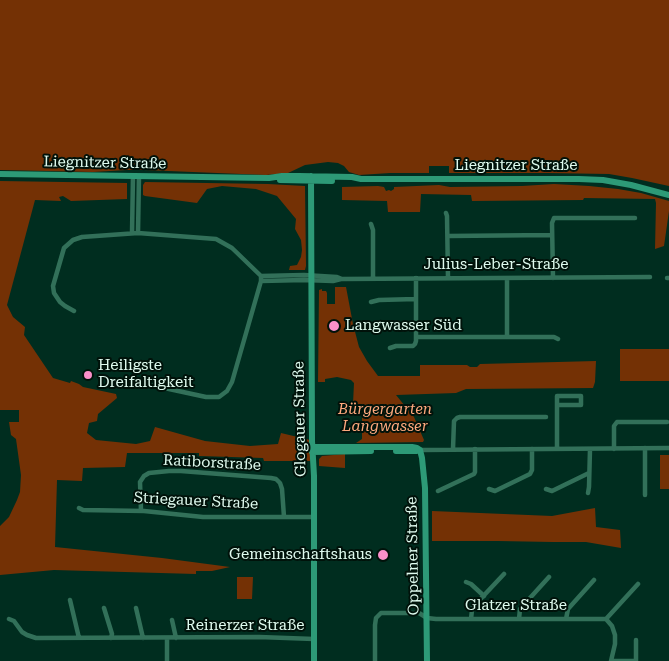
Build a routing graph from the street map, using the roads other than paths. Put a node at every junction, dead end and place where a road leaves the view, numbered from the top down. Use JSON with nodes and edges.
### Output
{"nodes":[{"id":1,"x":0,"y":174,"type":"edge"},
{"id":2,"x":136,"y":176,"type":"junction"},
{"id":3,"x":311,"y":179,"type":"junction"},
{"id":4,"x":669,"y":195,"type":"edge"},
{"id":5,"x":446,"y":213,"type":"dead end"},
{"id":6,"x":635,"y":218,"type":"dead end"},
{"id":7,"x":371,"y":224,"type":"dead end"},
{"id":8,"x":135,"y":233,"type":"junction"},
{"id":9,"x":552,"y":235,"type":"junction"},
{"id":10,"x":448,"y":236,"type":"junction"},
{"id":11,"x":650,"y":277,"type":"dead end"},
{"id":12,"x":311,"y":278,"type":"junction"},
{"id":13,"x":373,"y":278,"type":"junction"},
{"id":14,"x":416,"y":278,"type":"junction"},
{"id":15,"x":448,"y":278,"type":"junction"},
{"id":16,"x":507,"y":278,"type":"junction"},
{"id":17,"x":553,"y":278,"type":"junction"},
{"id":18,"x":261,"y":279,"type":"junction"},
{"id":19,"x":416,"y":300,"type":"junction"},
{"id":20,"x":371,"y":302,"type":"dead end"},
{"id":21,"x":74,"y":311,"type":"dead end"},
{"id":22,"x":507,"y":337,"type":"junction"},
{"id":23,"x":417,"y":338,"type":"junction"},
{"id":24,"x":558,"y":339,"type":"dead end"},
{"id":25,"x":390,"y":348,"type":"dead end"},
{"id":26,"x":132,"y":381,"type":"dead end"},
{"id":27,"x":557,"y":405,"type":"junction"},
{"id":28,"x":546,"y":417,"type":"dead end"},
{"id":29,"x":667,"y":422,"type":"dead end"},
{"id":30,"x":645,"y":448,"type":"junction"},
{"id":31,"x":669,"y":448,"type":"edge"},
{"id":32,"x":312,"y":449,"type":"junction"},
{"id":33,"x":475,"y":449,"type":"junction"},
{"id":34,"x":532,"y":449,"type":"junction"},
{"id":35,"x":557,"y":449,"type":"junction"},
{"id":36,"x":590,"y":449,"type":"junction"},
{"id":37,"x":614,"y":449,"type":"junction"},
{"id":38,"x":420,"y":450,"type":"junction"},
{"id":39,"x":453,"y":450,"type":"junction"},
{"id":40,"x":589,"y":473,"type":"junction"},
{"id":41,"x":489,"y":489,"type":"dead end"},
{"id":42,"x":546,"y":489,"type":"dead end"},
{"id":43,"x":438,"y":491,"type":"dead end"},
{"id":44,"x":588,"y":493,"type":"dead end"},
{"id":45,"x":645,"y":495,"type":"dead end"},
{"id":46,"x":79,"y":508,"type":"dead end"},
{"id":47,"x":141,"y":511,"type":"junction"},
{"id":48,"x":284,"y":517,"type":"junction"},
{"id":49,"x":314,"y":517,"type":"junction"},
{"id":50,"x":504,"y":574,"type":"dead end"},
{"id":51,"x":549,"y":577,"type":"dead end"},
{"id":52,"x":594,"y":580,"type":"dead end"},
{"id":53,"x":466,"y":582,"type":"dead end"},
{"id":54,"x":638,"y":584,"type":"dead end"},
{"id":55,"x":484,"y":596,"type":"junction"},
{"id":56,"x":70,"y":600,"type":"dead end"},
{"id":57,"x":104,"y":608,"type":"dead end"},
{"id":58,"x":136,"y":608,"type":"dead end"},
{"id":59,"x":426,"y":618,"type":"junction"},
{"id":60,"x":566,"y":618,"type":"junction"},
{"id":61,"x":9,"y":619,"type":"dead end"},
{"id":62,"x":471,"y":619,"type":"junction"},
{"id":63,"x":519,"y":619,"type":"junction"},
{"id":64,"x":606,"y":619,"type":"junction"},
{"id":65,"x":172,"y":620,"type":"dead end"},
{"id":66,"x":78,"y":638,"type":"junction"},
{"id":67,"x":111,"y":638,"type":"junction"},
{"id":68,"x":143,"y":638,"type":"junction"},
{"id":69,"x":167,"y":638,"type":"junction"},
{"id":70,"x":176,"y":638,"type":"junction"},
{"id":71,"x":314,"y":638,"type":"junction"},
{"id":72,"x":636,"y":640,"type":"dead end"},
{"id":73,"x":167,"y":661,"type":"edge"},
{"id":74,"x":314,"y":661,"type":"edge"},
{"id":75,"x":375,"y":661,"type":"edge"},
{"id":76,"x":426,"y":661,"type":"edge"},
{"id":77,"x":611,"y":661,"type":"edge"},
{"id":78,"x":636,"y":661,"type":"edge"}],
"edges":[{"from":1,"to":2,"type":"street","name":"Liegnitzer Straße"},
{"from":2,"to":3,"type":"street","name":"Liegnitzer Straße"},
{"from":2,"to":8,"type":"street"},
{"from":3,"to":4,"type":"street","name":"Liegnitzer Straße"},
{"from":3,"to":12,"type":"street","name":"Glogauer Straße"},
{"from":5,"to":10,"type":"street"},
{"from":6,"to":9,"type":"street"},
{"from":7,"to":13,"type":"street"},
{"from":8,"to":18,"type":"street"},
{"from":8,"to":21,"type":"street"},
{"from":9,"to":10,"type":"street"},
{"from":9,"to":17,"type":"street"},
{"from":10,"to":15,"type":"street"},
{"from":11,"to":17,"type":"street","name":"Julius-Leber-Straße"},
{"from":12,"to":13,"type":"street","name":"Julius-Leber-Straße"},
{"from":12,"to":18,"type":"street","name":"Julius-Leber-Straße"},
{"from":12,"to":32,"type":"street","name":"Glogauer Straße"},
{"from":13,"to":14,"type":"street","name":"Julius-Leber-Straße"},
{"from":14,"to":15,"type":"street","name":"Julius-Leber-Straße"},
{"from":14,"to":19,"type":"street"},
{"from":15,"to":16,"type":"street","name":"Julius-Leber-Straße"},
{"from":16,"to":17,"type":"street","name":"Julius-Leber-Straße"},
{"from":16,"to":22,"type":"street"},
{"from":18,"to":26,"type":"street"},
{"from":19,"to":20,"type":"street"},
{"from":19,"to":23,"type":"street"},
{"from":22,"to":23,"type":"street"},
{"from":22,"to":24,"type":"street"},
{"from":23,"to":25,"type":"street"},
{"from":27,"to":27,"type":"street"},
{"from":27,"to":35,"type":"street"},
{"from":28,"to":39,"type":"street"},
{"from":29,"to":37,"type":"street"},
{"from":30,"to":31,"type":"street"},
{"from":30,"to":37,"type":"street"},
{"from":30,"to":45,"type":"street"},
{"from":32,"to":38,"type":"street"},
{"from":32,"to":49,"type":"street","name":"Glogauer Straße"},
{"from":33,"to":34,"type":"street"},
{"from":33,"to":39,"type":"street"},
{"from":33,"to":43,"type":"street"},
{"from":34,"to":35,"type":"street"},
{"from":34,"to":41,"type":"street"},
{"from":35,"to":36,"type":"street"},
{"from":36,"to":37,"type":"street"},
{"from":36,"to":40,"type":"street"},
{"from":38,"to":39,"type":"street"},
{"from":38,"to":59,"type":"street","name":"Oppelner Straße"},
{"from":40,"to":42,"type":"street"},
{"from":40,"to":44,"type":"street"},
{"from":46,"to":47,"type":"street","name":"Striegauer Straße"},
{"from":47,"to":48,"type":"street","name":"Striegauer Straße"},
{"from":47,"to":48,"type":"street","name":"Ratiborstraße"},
{"from":48,"to":49,"type":"street","name":"Striegauer Straße"},
{"from":49,"to":71,"type":"street","name":"Glogauer Straße"},
{"from":50,"to":55,"type":"street"},
{"from":51,"to":63,"type":"street"},
{"from":52,"to":60,"type":"street"},
{"from":53,"to":55,"type":"street"},
{"from":54,"to":64,"type":"street"},
{"from":55,"to":62,"type":"street"},
{"from":56,"to":66,"type":"street"},
{"from":57,"to":67,"type":"street"},
{"from":58,"to":68,"type":"street"},
{"from":59,"to":62,"type":"street","name":"Glatzer Straße"},
{"from":59,"to":75,"type":"street","name":"Glatzer Straße"},
{"from":59,"to":76,"type":"street","name":"Oppelner Straße"},
{"from":60,"to":63,"type":"street","name":"Glatzer Straße"},
{"from":60,"to":64,"type":"street","name":"Glatzer Straße"},
{"from":61,"to":66,"type":"street","name":"Reinerzer Straße"},
{"from":62,"to":63,"type":"street","name":"Glatzer Straße"},
{"from":64,"to":77,"type":"street"},
{"from":65,"to":70,"type":"street","name":"Reinerzer Straße"},
{"from":66,"to":67,"type":"street","name":"Reinerzer Straße"},
{"from":67,"to":68,"type":"street","name":"Reinerzer Straße"},
{"from":68,"to":69,"type":"street","name":"Reinerzer Straße"},
{"from":69,"to":70,"type":"street","name":"Reinerzer Straße"},
{"from":69,"to":73,"type":"street"},
{"from":70,"to":71,"type":"street","name":"Reinerzer Straße"},
{"from":71,"to":74,"type":"street","name":"Glogauer Straße"},
{"from":72,"to":78,"type":"street"},
{"from":77,"to":78,"type":"street"}]}
